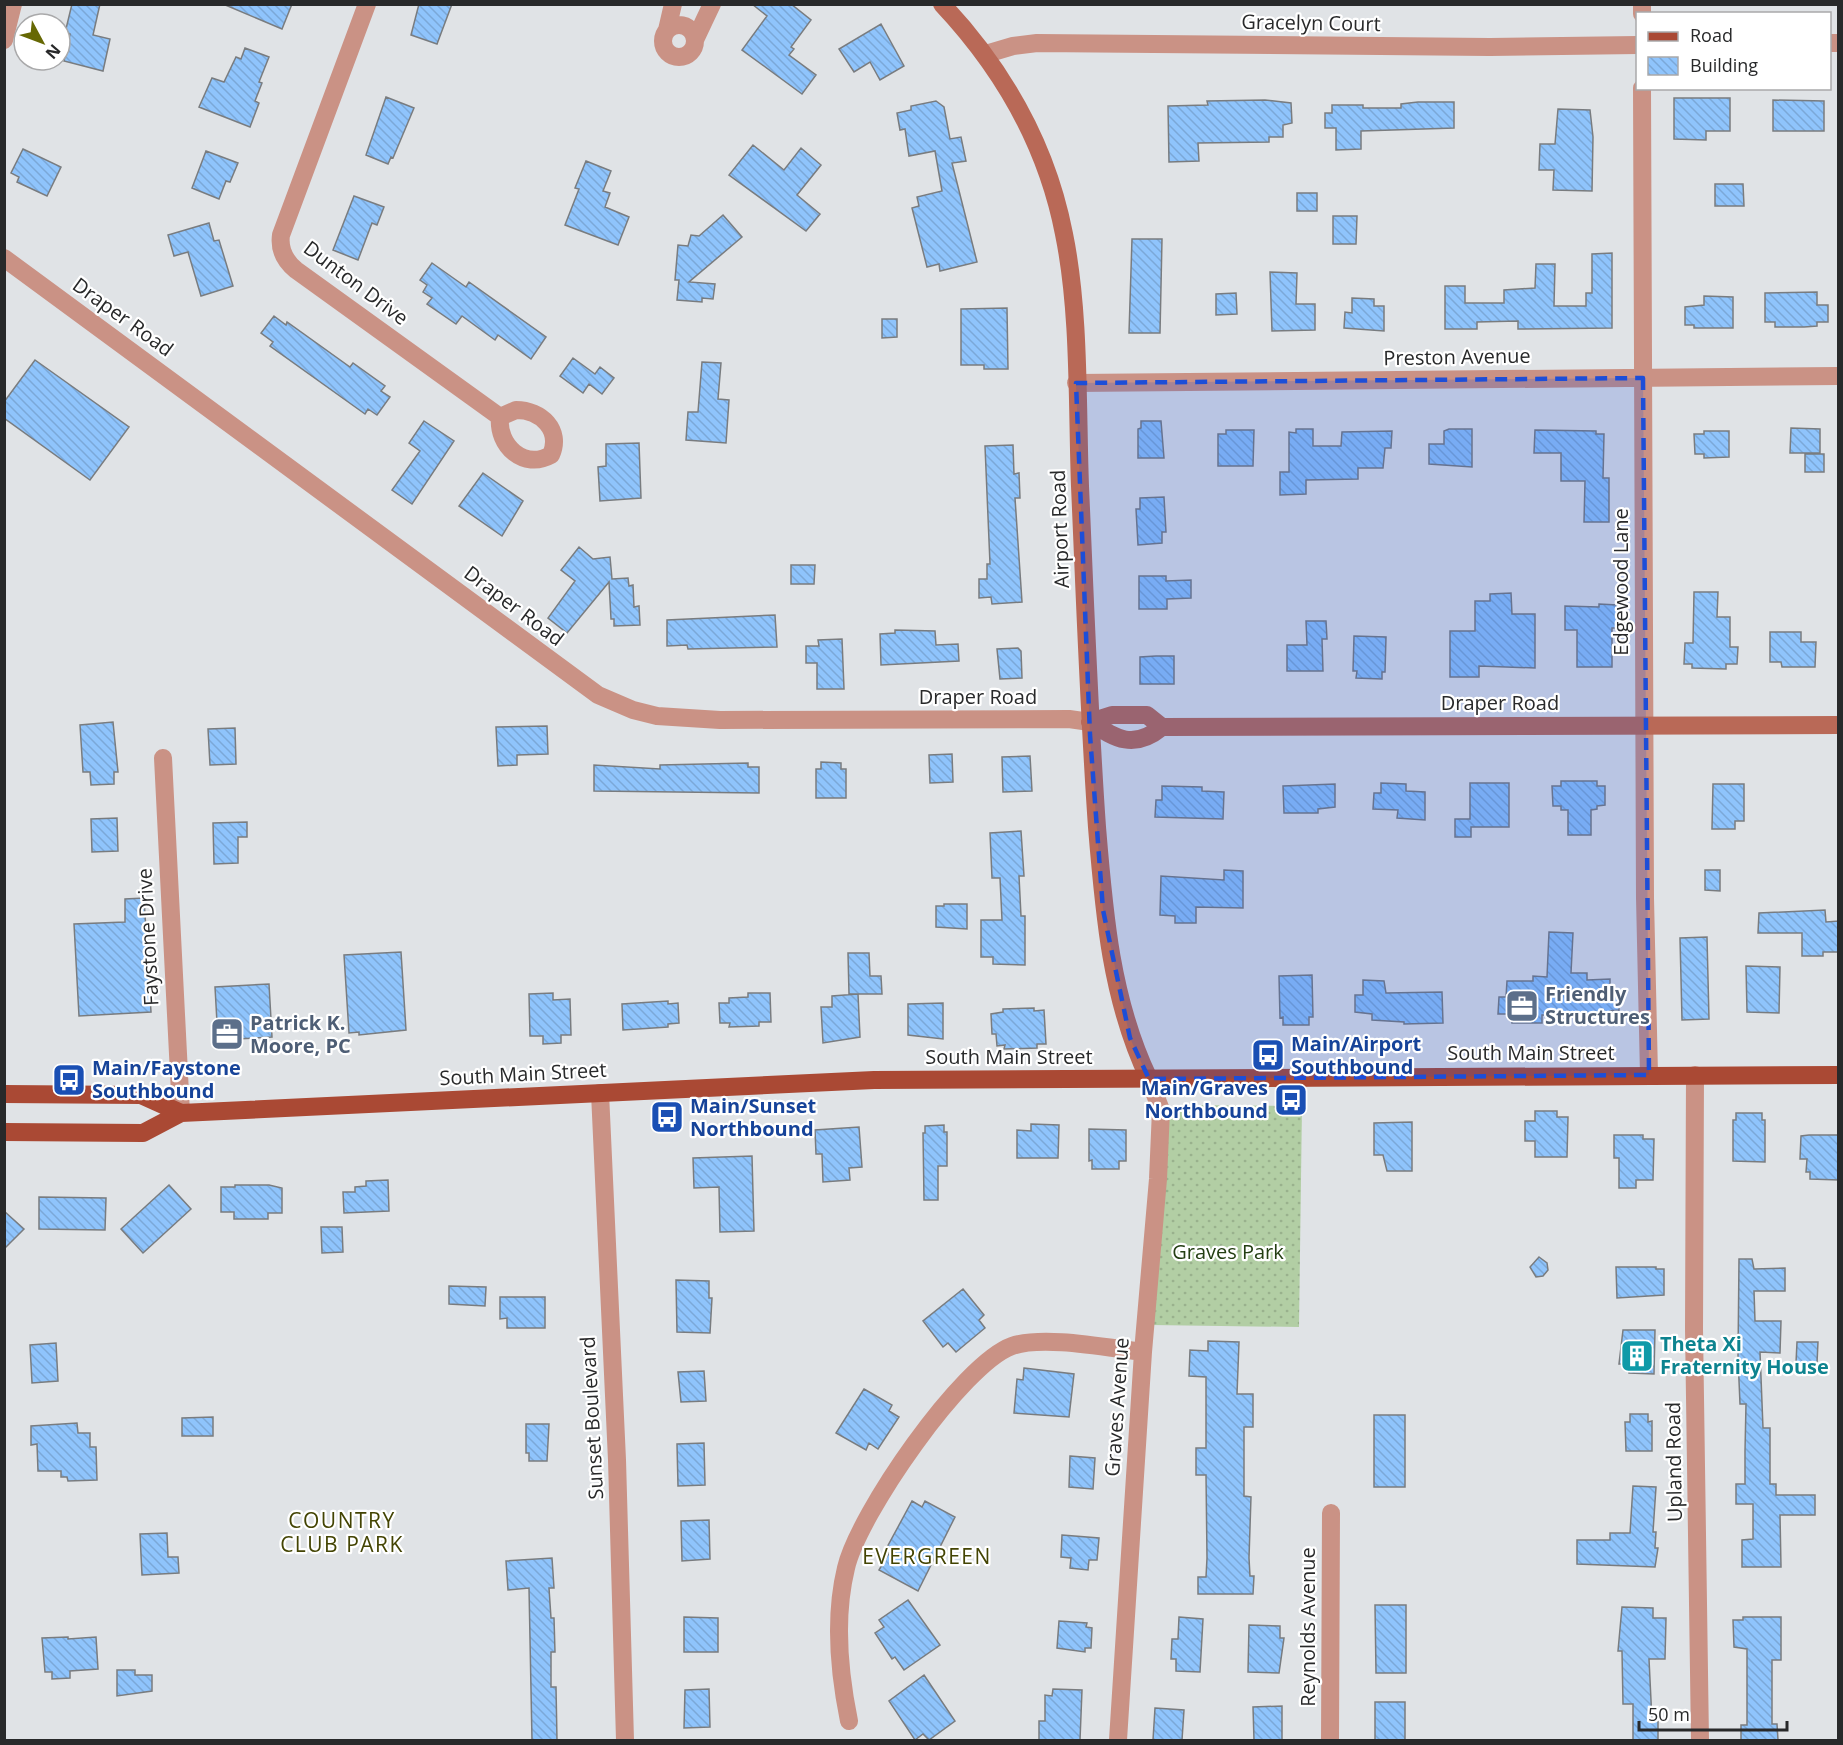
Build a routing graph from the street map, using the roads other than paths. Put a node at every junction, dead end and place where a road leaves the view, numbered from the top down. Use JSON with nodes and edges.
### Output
{"nodes":[{"id":1,"x":13,"y":4,"type":"edge"},
{"id":2,"x":367,"y":4,"type":"edge"},
{"id":3,"x":673,"y":4,"type":"edge"},
{"id":4,"x":712,"y":4,"type":"edge"},
{"id":5,"x":942,"y":4,"type":"edge"},
{"id":6,"x":667,"y":30,"type":"junction"},
{"id":7,"x":4,"y":40,"type":"edge"},
{"id":8,"x":695,"y":40,"type":"junction"},
{"id":9,"x":1636,"y":45,"type":"edge"},
{"id":10,"x":986,"y":54,"type":"junction"},
{"id":11,"x":1642,"y":90,"type":"edge"},
{"id":12,"x":4,"y":258,"type":"edge"},
{"id":13,"x":1839,"y":376,"type":"edge"},
{"id":14,"x":1643,"y":378,"type":"junction"},
{"id":15,"x":1076,"y":383,"type":"junction"},
{"id":16,"x":500,"y":417,"type":"dead end"},
{"id":17,"x":1090,"y":722,"type":"junction"},
{"id":18,"x":1644,"y":724,"type":"junction"},
{"id":19,"x":1839,"y":725,"type":"edge"},
{"id":20,"x":162,"y":758,"type":"dead end"},
{"id":21,"x":1649,"y":1075,"type":"junction"},
{"id":22,"x":1695,"y":1075,"type":"junction"},
{"id":23,"x":1839,"y":1075,"type":"edge"},
{"id":24,"x":1149,"y":1078,"type":"junction"},
{"id":25,"x":600,"y":1093,"type":"junction"},
{"id":26,"x":4,"y":1094,"type":"edge"},
{"id":27,"x":181,"y":1113,"type":"junction"},
{"id":28,"x":4,"y":1132,"type":"edge"},
{"id":29,"x":1143,"y":1352,"type":"junction"},
{"id":30,"x":1331,"y":1513,"type":"dead end"},
{"id":31,"x":849,"y":1721,"type":"dead end"},
{"id":32,"x":625,"y":1740,"type":"edge"},
{"id":33,"x":1118,"y":1740,"type":"edge"},
{"id":34,"x":1330,"y":1740,"type":"edge"},
{"id":35,"x":1700,"y":1740,"type":"edge"}],
"edges":[{"from":1,"to":7,"type":"street"},
{"from":2,"to":16,"type":"street","name":"Dunton Drive"},
{"from":3,"to":6,"type":"street"},
{"from":4,"to":8,"type":"street"},
{"from":5,"to":10,"type":"street","name":"Airport Road"},
{"from":6,"to":8,"type":"street"},
{"from":6,"to":8,"type":"street"},
{"from":9,"to":10,"type":"street","name":"Gracelyn Court"},
{"from":10,"to":15,"type":"street","name":"Airport Road"},
{"from":11,"to":14,"type":"street","name":"Edgewood Lane"},
{"from":12,"to":17,"type":"street","name":"Draper Road"},
{"from":13,"to":14,"type":"street","name":"Preston Avenue"},
{"from":14,"to":15,"type":"street","name":"Preston Avenue"},
{"from":14,"to":18,"type":"street","name":"Edgewood Lane"},
{"from":15,"to":17,"type":"street","name":"Airport Road"},
{"from":17,"to":18,"type":"street","name":"Draper Road"},
{"from":17,"to":24,"type":"street","name":"Airport Road"},
{"from":18,"to":19,"type":"street","name":"Draper Road"},
{"from":18,"to":21,"type":"street","name":"Edgewood Lane"},
{"from":20,"to":27,"type":"street","name":"Faystone Drive"},
{"from":21,"to":22,"type":"main road","name":"South Main Street"},
{"from":21,"to":24,"type":"main road","name":"South Main Street"},
{"from":22,"to":23,"type":"main road","name":"South Main Street"},
{"from":22,"to":35,"type":"street","name":"Upland Road"},
{"from":24,"to":25,"type":"main road","name":"South Main Street"},
{"from":24,"to":29,"type":"street","name":"Graves Avenue"},
{"from":25,"to":27,"type":"main road","name":"South Main Street"},
{"from":25,"to":32,"type":"street","name":"Sunset Boulevard"},
{"from":26,"to":27,"type":"main road","name":"South Main Street"},
{"from":27,"to":28,"type":"main road","name":"South Main Street"},
{"from":29,"to":31,"type":"street"},
{"from":29,"to":33,"type":"street","name":"Graves Avenue"},
{"from":30,"to":34,"type":"street","name":"Reynolds Avenue"}]}
